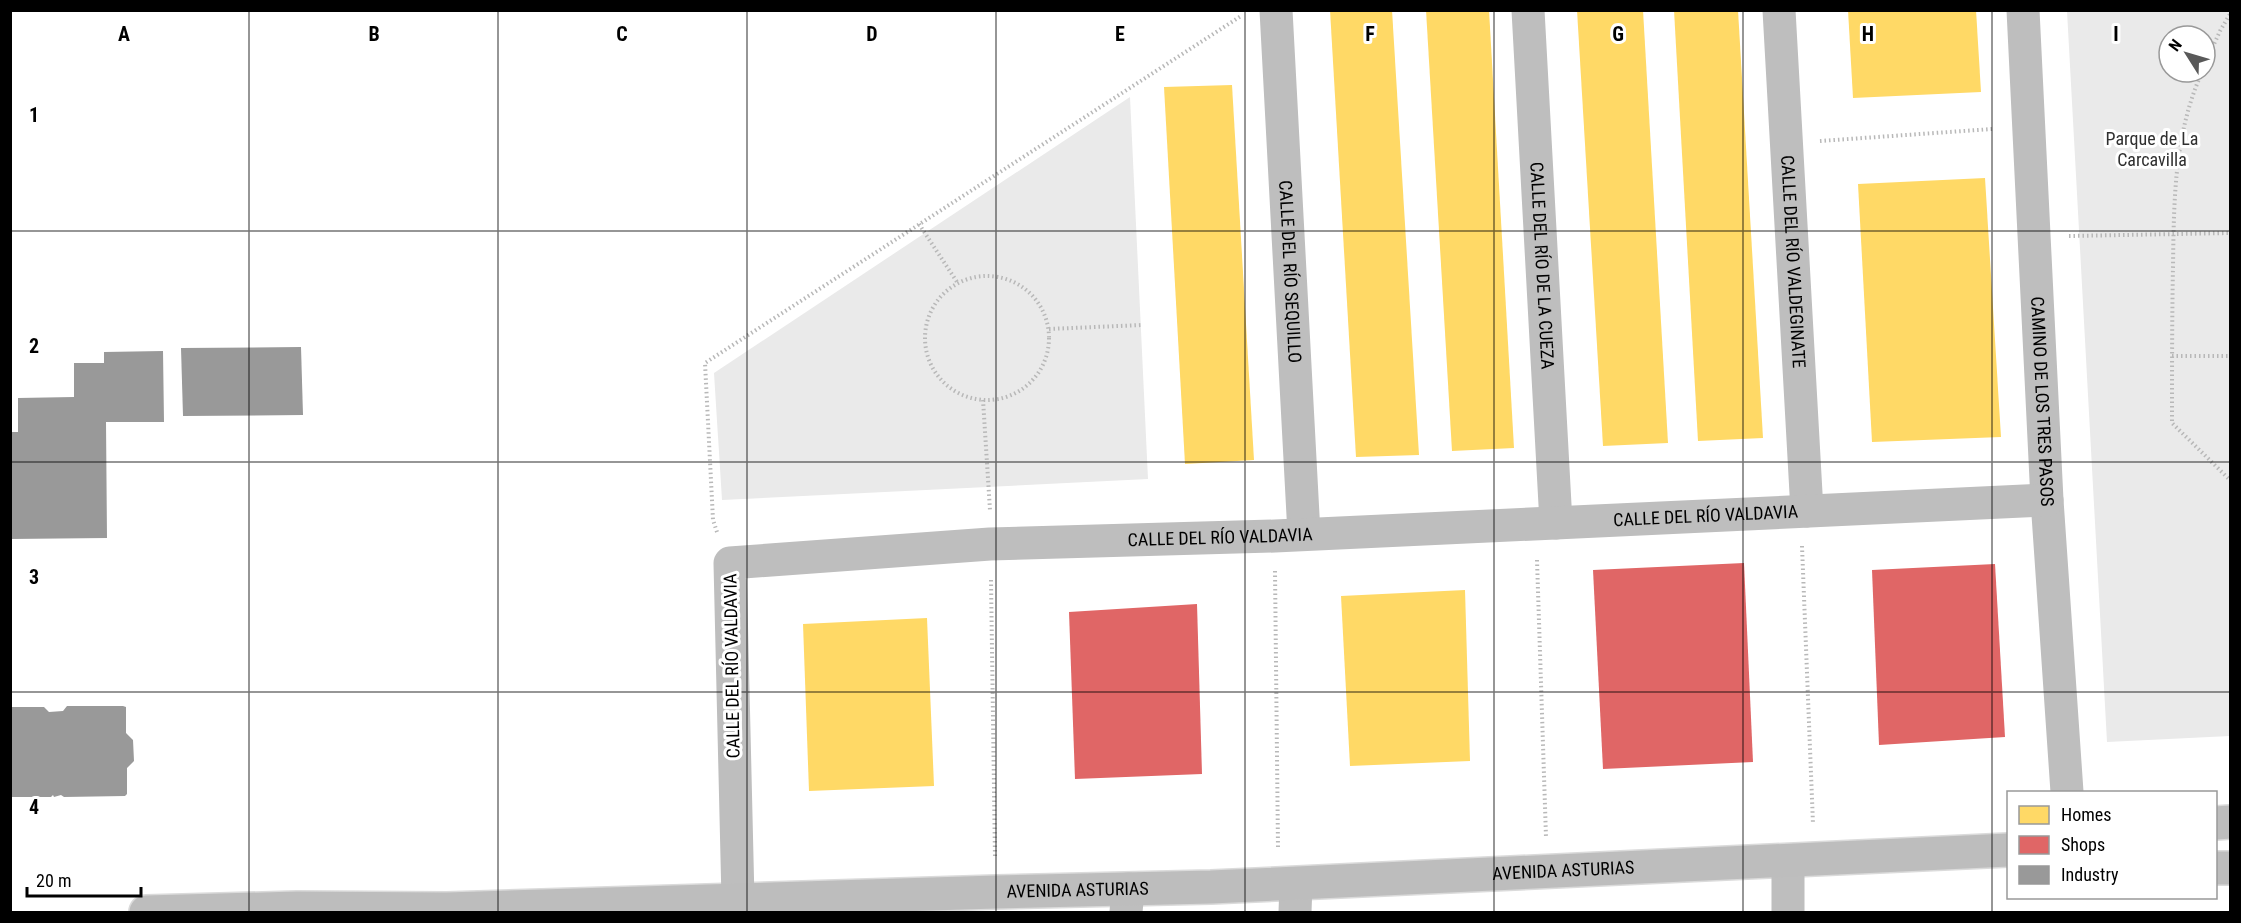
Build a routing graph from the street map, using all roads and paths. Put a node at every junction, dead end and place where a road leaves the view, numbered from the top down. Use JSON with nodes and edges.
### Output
{"nodes":[{"id":1,"x":1250,"y":10,"type":"edge"},
{"id":2,"x":1276,"y":10,"type":"edge"},
{"id":3,"x":1528,"y":10,"type":"edge"},
{"id":4,"x":1779,"y":10,"type":"edge"},
{"id":5,"x":2023,"y":10,"type":"edge"},
{"id":6,"x":2230,"y":14,"type":"edge"},
{"id":7,"x":2217,"y":38,"type":"edge"},
{"id":8,"x":2197,"y":84,"type":"edge"},
{"id":9,"x":2029,"y":126,"type":"junction"},
{"id":10,"x":1787,"y":144,"type":"junction"},
{"id":11,"x":919,"y":224,"type":"junction"},
{"id":12,"x":2230,"y":233,"type":"edge"},
{"id":13,"x":2174,"y":235,"type":"junction"},
{"id":14,"x":2034,"y":236,"type":"junction"},
{"id":15,"x":957,"y":282,"type":"junction"},
{"id":16,"x":1142,"y":325,"type":"dead end"},
{"id":17,"x":1049,"y":329,"type":"junction"},
{"id":18,"x":2172,"y":356,"type":"junction"},
{"id":19,"x":2230,"y":356,"type":"edge"},
{"id":20,"x":982,"y":400,"type":"junction"},
{"id":21,"x":2230,"y":480,"type":"edge"},
{"id":22,"x":2047,"y":501,"type":"junction"},
{"id":23,"x":1804,"y":512,"type":"junction"},
{"id":24,"x":1546,"y":523,"type":"junction"},
{"id":25,"x":1289,"y":535,"type":"junction"},
{"id":26,"x":990,"y":544,"type":"junction"},
{"id":27,"x":730,"y":563,"type":"junction"},
{"id":28,"x":2067,"y":791,"type":"edge"},
{"id":29,"x":2007,"y":850,"type":"edge"},
{"id":30,"x":1801,"y":861,"type":"junction"},
{"id":31,"x":1548,"y":871,"type":"junction"},
{"id":32,"x":996,"y":892,"type":"junction"},
{"id":33,"x":1290,"y":894,"type":"edge"},
{"id":34,"x":738,"y":900,"type":"junction"},
{"id":35,"x":1127,"y":901,"type":"edge"},
{"id":36,"x":663,"y":907,"type":"edge"},
{"id":37,"x":219,"y":911,"type":"edge"},
{"id":38,"x":146,"y":912,"type":"edge"},
{"id":39,"x":1788,"y":912,"type":"edge"}],
"edges":[{"from":1,"to":11,"type":"path"},
{"from":2,"to":25,"type":"street","name":"CALLE DEL RÍO SEQUILLO"},
{"from":3,"to":24,"type":"street","name":"CALLE DEL RÍO DE LA CUEZA"},
{"from":4,"to":10,"type":"street","name":"CALLE DEL RÍO VALDEGINATE"},
{"from":5,"to":9,"type":"street","name":"CAMINO DE LOS TRES PASOS"},
{"from":6,"to":7,"type":"path"},
{"from":8,"to":13,"type":"path"},
{"from":9,"to":10,"type":"path"},
{"from":9,"to":14,"type":"street","name":"CAMINO DE LOS TRES PASOS"},
{"from":10,"to":23,"type":"street","name":"CALLE DEL RÍO VALDEGINATE"},
{"from":11,"to":15,"type":"path"},
{"from":11,"to":27,"type":"path"},
{"from":12,"to":13,"type":"path"},
{"from":13,"to":14,"type":"path"},
{"from":13,"to":18,"type":"path"},
{"from":14,"to":22,"type":"street","name":"CAMINO DE LOS TRES PASOS"},
{"from":15,"to":17,"type":"path"},
{"from":15,"to":20,"type":"path"},
{"from":16,"to":17,"type":"path"},
{"from":17,"to":20,"type":"path"},
{"from":18,"to":19,"type":"path"},
{"from":18,"to":21,"type":"path"},
{"from":20,"to":26,"type":"path"},
{"from":22,"to":23,"type":"street","name":"CALLE DEL RÍO VALDAVIA"},
{"from":22,"to":28,"type":"street","name":"CAMINO DE LOS TRES PASOS"},
{"from":23,"to":24,"type":"street","name":"CALLE DEL RÍO VALDAVIA"},
{"from":23,"to":30,"type":"path"},
{"from":24,"to":25,"type":"street","name":"CALLE DEL RÍO VALDAVIA"},
{"from":24,"to":31,"type":"path"},
{"from":25,"to":26,"type":"street","name":"CALLE DEL RÍO VALDAVIA"},
{"from":25,"to":33,"type":"path"},
{"from":26,"to":27,"type":"street","name":"CALLE DEL RÍO VALDAVIA"},
{"from":26,"to":32,"type":"path"},
{"from":27,"to":34,"type":"street","name":"CALLE DEL RÍO VALDAVIA"},
{"from":29,"to":30,"type":"main road","name":"AVENIDA ASTURIAS"},
{"from":30,"to":31,"type":"main road","name":"AVENIDA ASTURIAS"},
{"from":30,"to":39,"type":"street"},
{"from":31,"to":33,"type":"main road","name":"AVENIDA ASTURIAS"},
{"from":32,"to":34,"type":"main road","name":"AVENIDA ASTURIAS"},
{"from":32,"to":35,"type":"main road","name":"AVENIDA ASTURIAS"},
{"from":33,"to":35,"type":"main road","name":"AVENIDA ASTURIAS"},
{"from":34,"to":36,"type":"main road","name":"AVENIDA ASTURIAS"},
{"from":36,"to":37,"type":"main road","name":"AVENIDA ASTURIAS"},
{"from":37,"to":38,"type":"main road","name":"AVENIDA ASTURIAS"}]}
